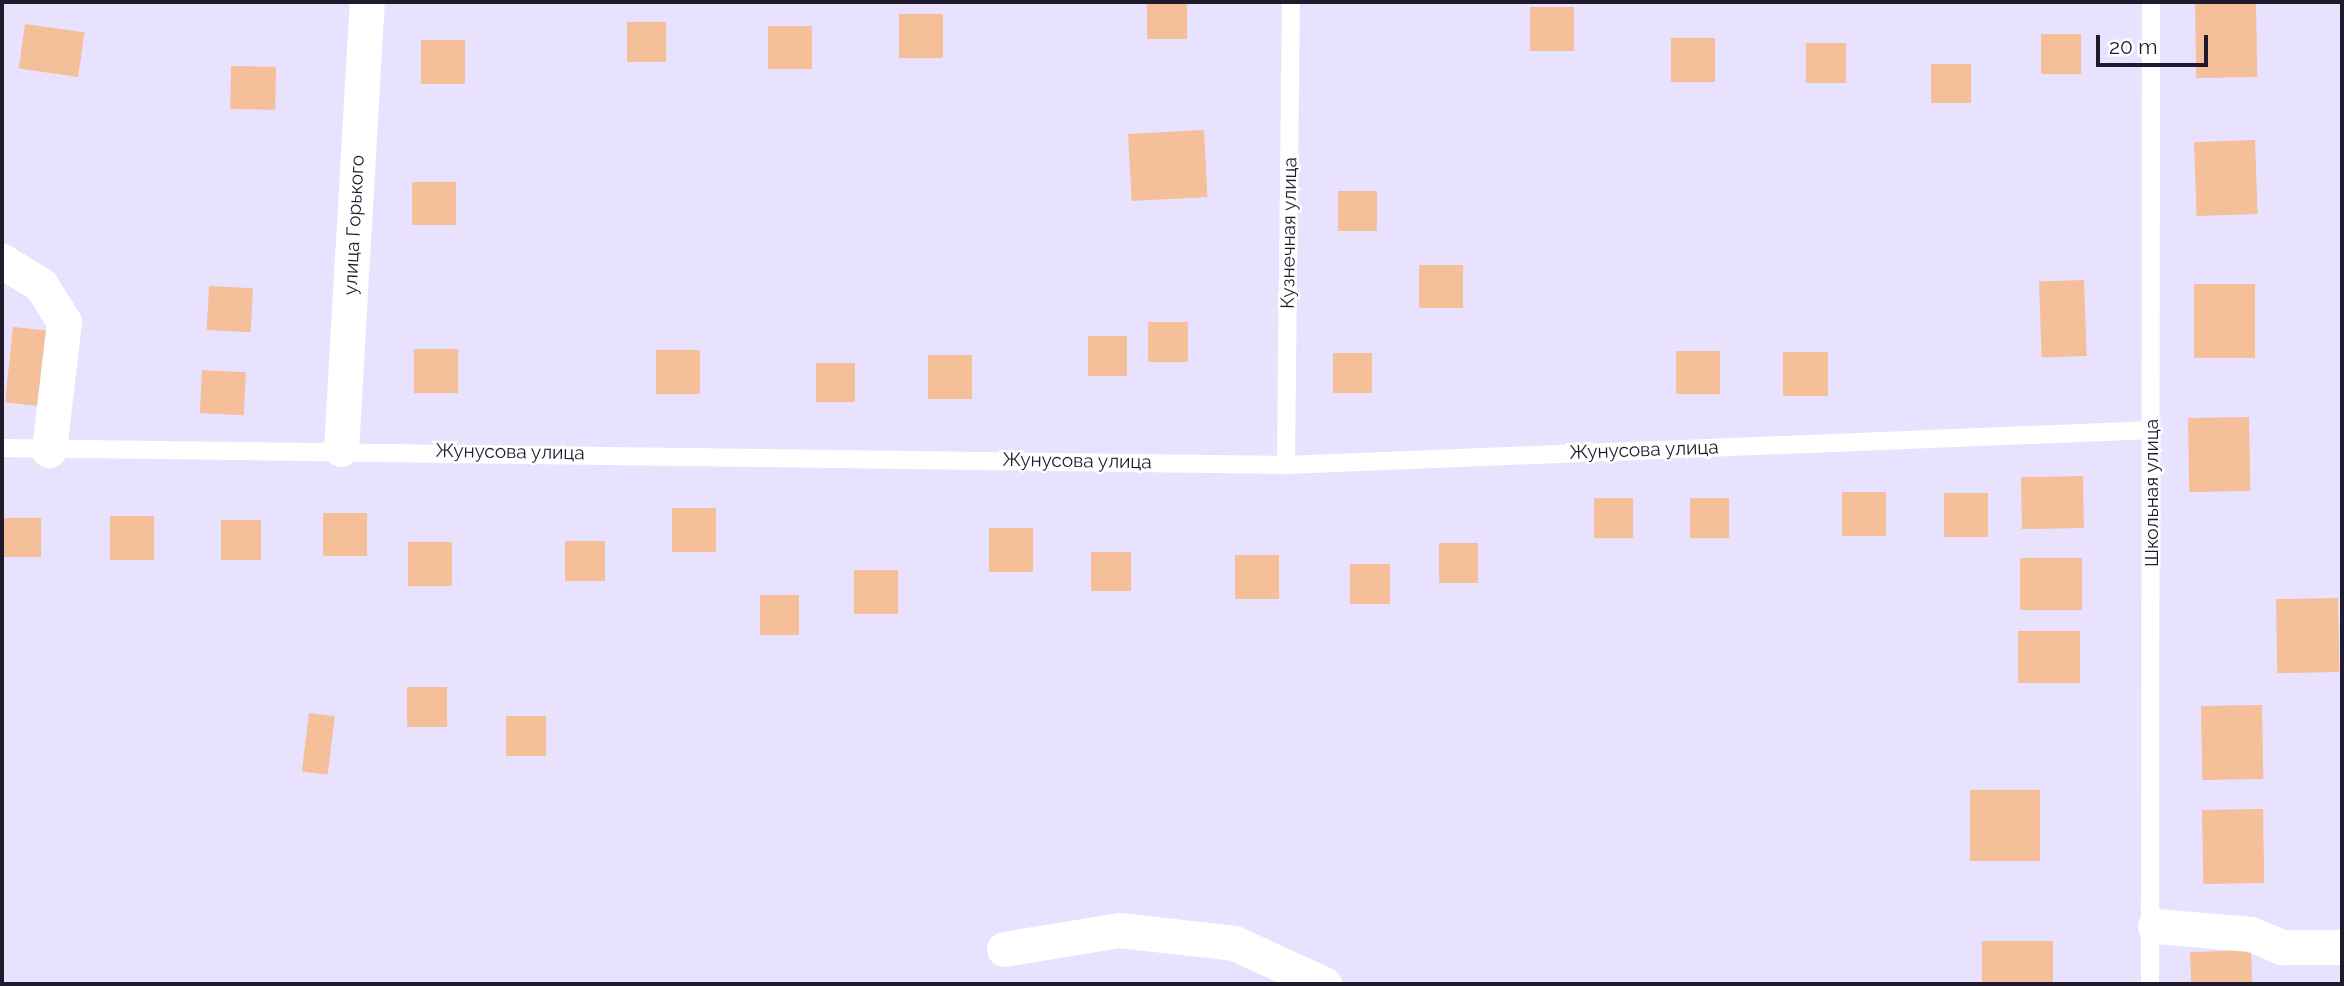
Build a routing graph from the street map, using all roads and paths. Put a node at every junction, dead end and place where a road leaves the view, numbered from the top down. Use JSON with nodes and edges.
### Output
{"nodes":[{"id":1,"x":368,"y":2,"type":"edge"},
{"id":2,"x":1291,"y":2,"type":"edge"},
{"id":3,"x":2151,"y":2,"type":"edge"},
{"id":4,"x":2,"y":261,"type":"edge"},
{"id":5,"x":2152,"y":430,"type":"junction"},
{"id":6,"x":2,"y":448,"type":"edge"},
{"id":7,"x":341,"y":449,"type":"junction"},
{"id":8,"x":49,"y":450,"type":"junction"},
{"id":9,"x":1286,"y":464,"type":"junction"},
{"id":10,"x":2155,"y":926,"type":"junction"},
{"id":11,"x":2342,"y":947,"type":"edge"},
{"id":12,"x":1004,"y":949,"type":"dead end"},
{"id":13,"x":1324,"y":984,"type":"edge"},
{"id":14,"x":2150,"y":984,"type":"edge"}],
"edges":[{"from":1,"to":7,"type":"street","name":"улица Горького"},
{"from":2,"to":9,"type":"lane","name":"Кузнечная улица"},
{"from":3,"to":5,"type":"lane","name":"Школьная улица"},
{"from":4,"to":8,"type":"street"},
{"from":5,"to":9,"type":"lane","name":"Жунусова улица"},
{"from":5,"to":10,"type":"lane","name":"Школьная улица"},
{"from":6,"to":8,"type":"lane","name":"Жунусова улица"},
{"from":7,"to":8,"type":"lane","name":"Жунусова улица"},
{"from":7,"to":9,"type":"lane","name":"Жунусова улица"},
{"from":10,"to":11,"type":"street"},
{"from":10,"to":14,"type":"lane","name":"Школьная улица"},
{"from":12,"to":13,"type":"street"}]}
